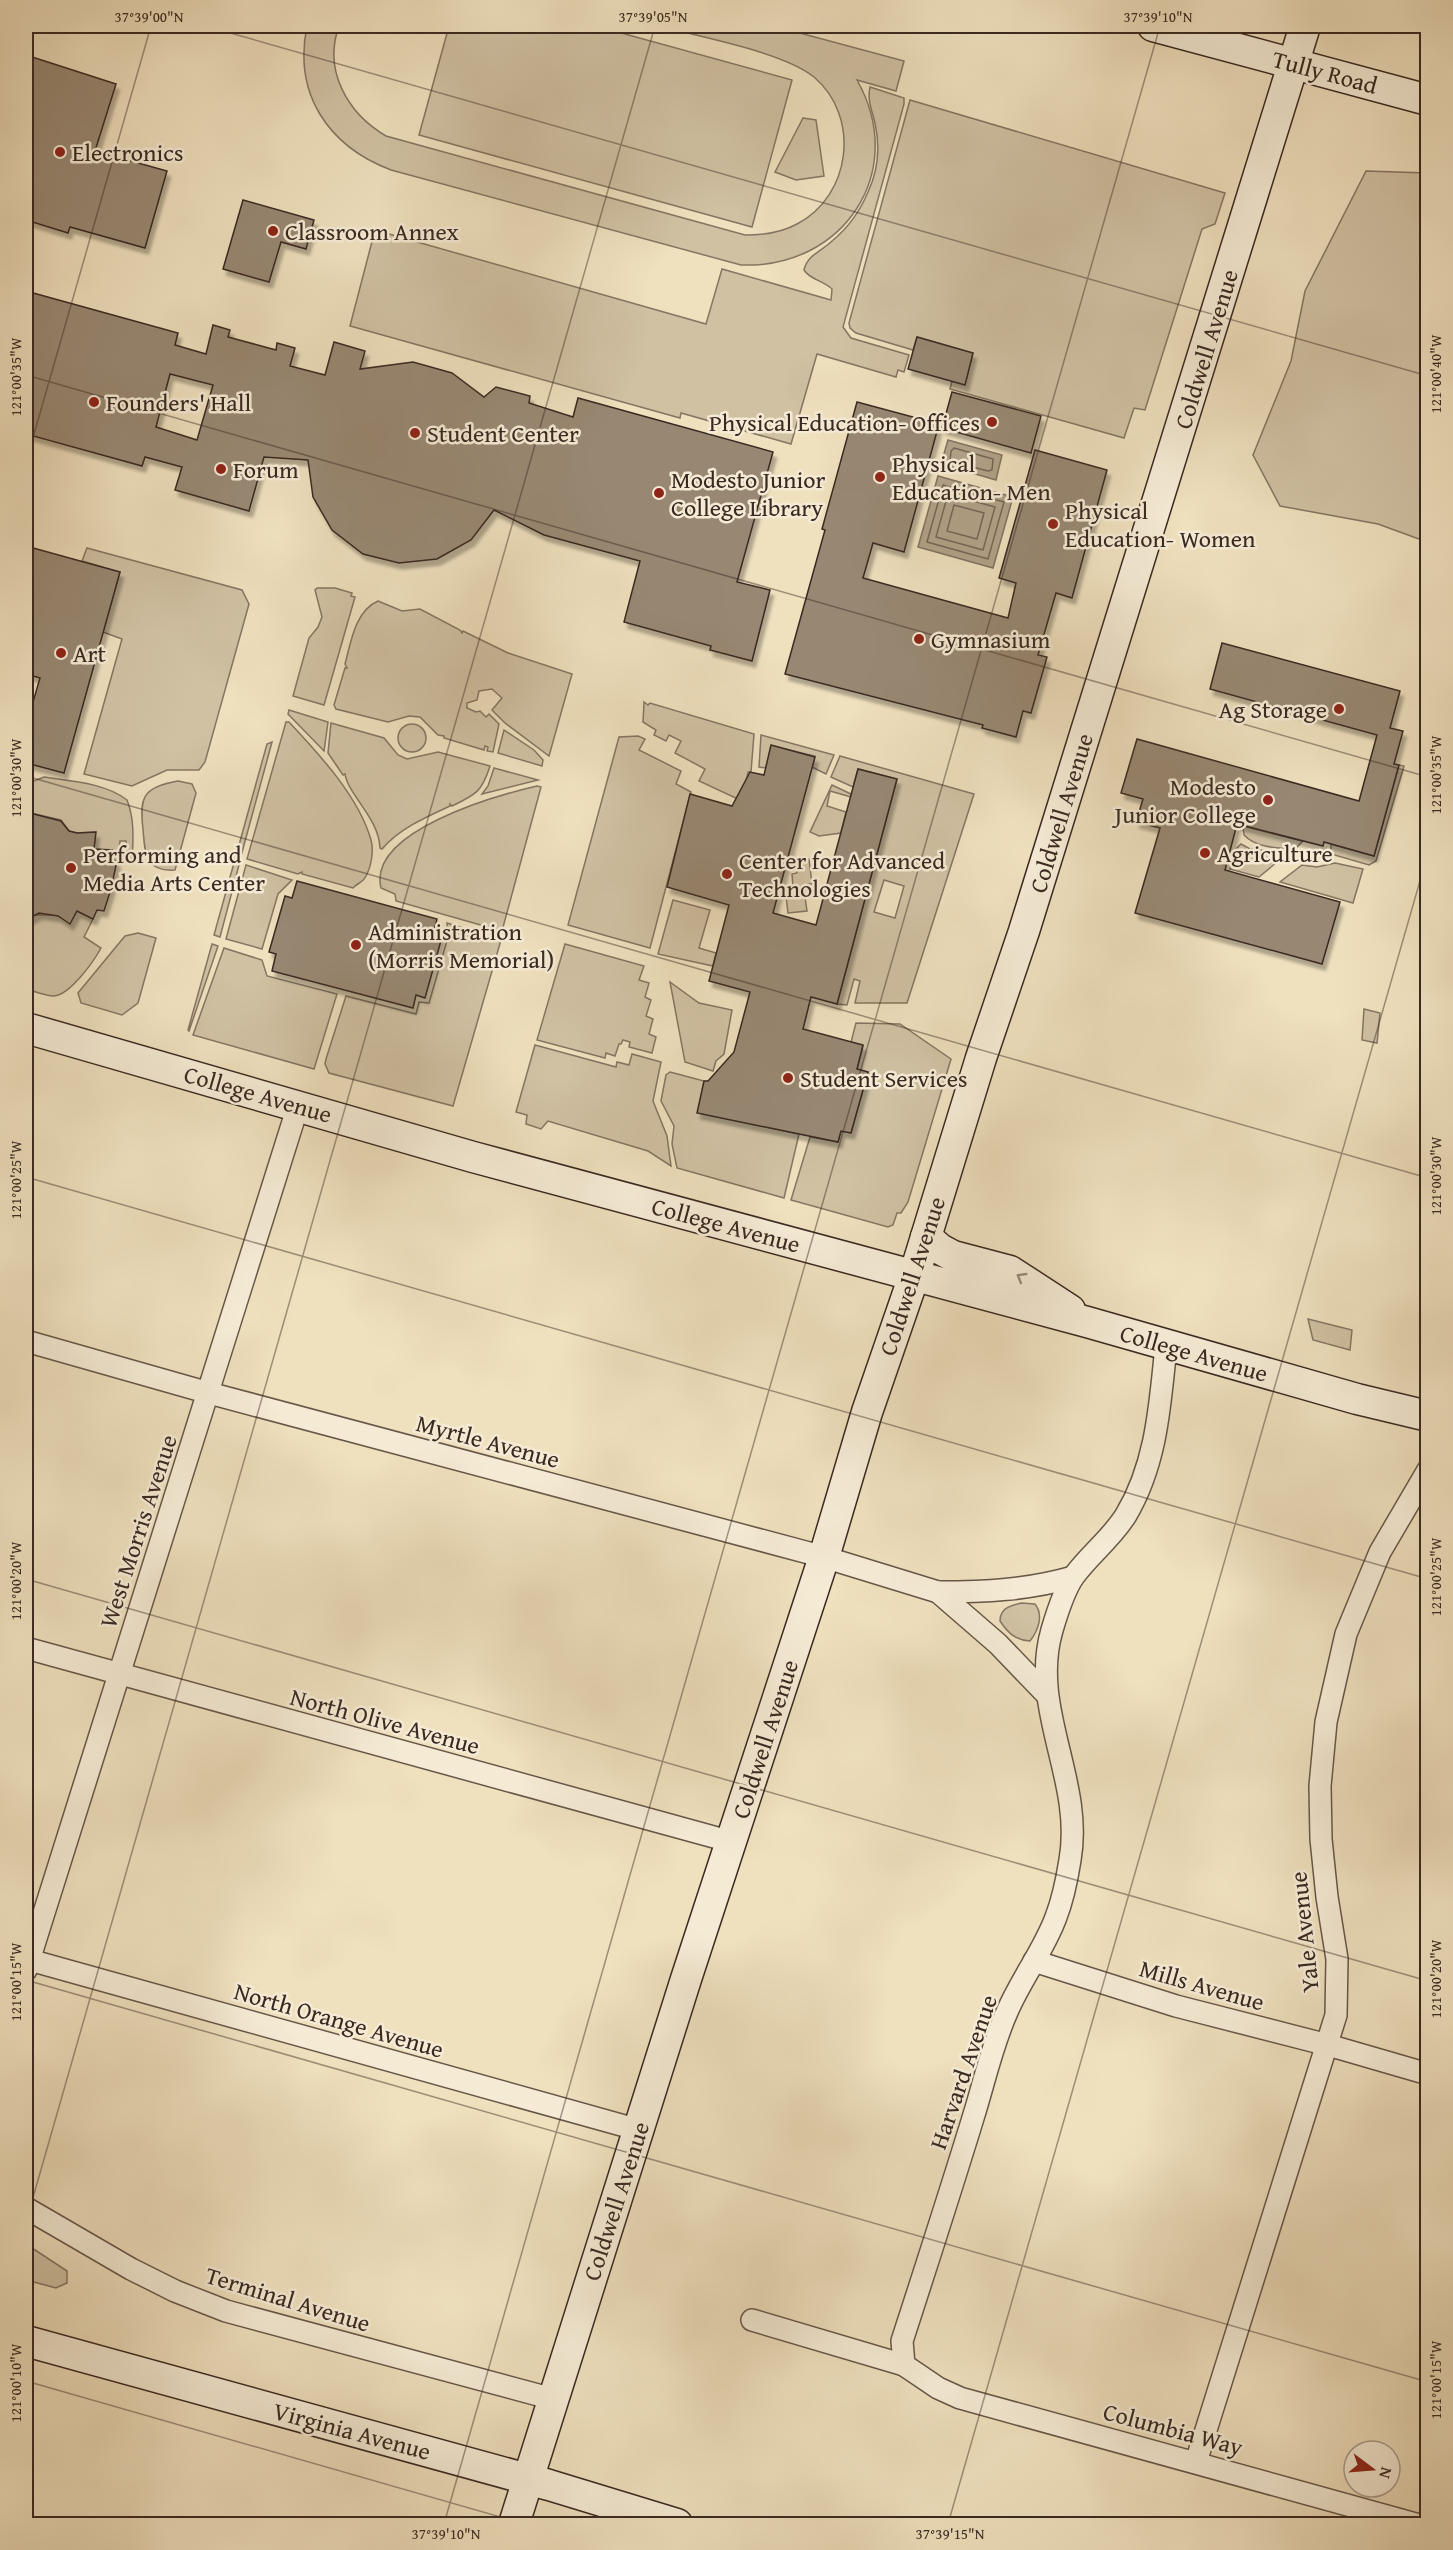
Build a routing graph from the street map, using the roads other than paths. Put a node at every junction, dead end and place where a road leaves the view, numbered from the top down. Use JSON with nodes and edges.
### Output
{"nodes":[{"id":1,"x":1153,"y":26,"type":"edge"},
{"id":2,"x":1305,"y":26,"type":"edge"},
{"id":3,"x":1294,"y":63,"type":"junction"},
{"id":4,"x":1428,"y":100,"type":"edge"},
{"id":5,"x":26,"y":1028,"type":"edge"},
{"id":6,"x":298,"y":1106,"type":"junction"},
{"id":7,"x":926,"y":1237,"type":"junction"},
{"id":8,"x":914,"y":1276,"type":"junction"},
{"id":9,"x":1087,"y":1322,"type":"junction"},
{"id":10,"x":26,"y":1341,"type":"edge"},
{"id":11,"x":1166,"y":1346,"type":"junction"},
{"id":12,"x":209,"y":1393,"type":"junction"},
{"id":13,"x":1428,"y":1416,"type":"edge"},
{"id":14,"x":1428,"y":1470,"type":"edge"},
{"id":15,"x":824,"y":1557,"type":"junction"},
{"id":16,"x":1073,"y":1577,"type":"junction"},
{"id":17,"x":938,"y":1592,"type":"junction"},
{"id":18,"x":26,"y":1648,"type":"edge"},
{"id":19,"x":120,"y":1674,"type":"junction"},
{"id":20,"x":1047,"y":1695,"type":"junction"},
{"id":21,"x":732,"y":1842,"type":"junction"},
{"id":22,"x":1034,"y":1961,"type":"junction"},
{"id":23,"x":27,"y":1963,"type":"edge"},
{"id":24,"x":1328,"y":2045,"type":"junction"},
{"id":25,"x":1428,"y":2074,"type":"edge"},
{"id":26,"x":639,"y":2130,"type":"junction"},
{"id":27,"x":26,"y":2208,"type":"edge"},
{"id":28,"x":752,"y":2320,"type":"dead end"},
{"id":29,"x":26,"y":2341,"type":"edge"},
{"id":30,"x":912,"y":2371,"type":"junction"},
{"id":31,"x":553,"y":2399,"type":"junction"},
{"id":32,"x":1196,"y":2462,"type":"junction"},
{"id":33,"x":528,"y":2480,"type":"junction"},
{"id":34,"x":514,"y":2524,"type":"edge"},
{"id":35,"x":677,"y":2524,"type":"edge"},
{"id":36,"x":1416,"y":2524,"type":"edge"}],
"edges":[{"from":1,"to":3,"type":"street","name":"Tully Road"},
{"from":2,"to":3,"type":"street","name":"Coldwell Avenue"},
{"from":3,"to":4,"type":"street","name":"Tully Road"},
{"from":3,"to":7,"type":"street","name":"Coldwell Avenue"},
{"from":5,"to":6,"type":"street","name":"College Avenue"},
{"from":6,"to":8,"type":"street","name":"College Avenue"},
{"from":6,"to":12,"type":"street","name":"West Morris Avenue"},
{"from":7,"to":8,"type":"street","name":"Coldwell Avenue"},
{"from":9,"to":7,"type":"street","one_way":true},
{"from":8,"to":9,"type":"street","name":"College Avenue"},
{"from":8,"to":15,"type":"street","name":"Coldwell Avenue"},
{"from":9,"to":11,"type":"street","name":"College Avenue"},
{"from":10,"to":12,"type":"street","name":"Myrtle Avenue"},
{"from":11,"to":13,"type":"street","name":"College Avenue"},
{"from":11,"to":16,"type":"street","name":"Harvard Avenue"},
{"from":12,"to":15,"type":"street","name":"Myrtle Avenue"},
{"from":12,"to":19,"type":"street","name":"West Morris Avenue"},
{"from":14,"to":24,"type":"street","name":"Yale Avenue"},
{"from":15,"to":17,"type":"street","name":"Myrtle Avenue"},
{"from":15,"to":21,"type":"street","name":"Coldwell Avenue"},
{"from":16,"to":17,"type":"street","name":"Myrtle Avenue"},
{"from":16,"to":20,"type":"street","name":"Harvard Avenue"},
{"from":17,"to":20,"type":"street","name":"Myrtle Avenue"},
{"from":18,"to":19,"type":"street","name":"North Olive Avenue"},
{"from":19,"to":21,"type":"street","name":"North Olive Avenue"},
{"from":19,"to":23,"type":"street","name":"West Morris Avenue"},
{"from":20,"to":22,"type":"street","name":"Harvard Avenue"},
{"from":21,"to":26,"type":"street","name":"Coldwell Avenue"},
{"from":22,"to":24,"type":"street","name":"Mills Avenue"},
{"from":22,"to":30,"type":"street","name":"Harvard Avenue"},
{"from":23,"to":26,"type":"street","name":"North Orange Avenue"},
{"from":24,"to":25,"type":"street","name":"Mills Avenue"},
{"from":24,"to":32,"type":"street","name":"Yale Avenue"},
{"from":26,"to":31,"type":"street","name":"Coldwell Avenue"},
{"from":27,"to":31,"type":"street","name":"Terminal Avenue"},
{"from":28,"to":30,"type":"street","name":"Columbia Way"},
{"from":29,"to":33,"type":"street","name":"Virginia Avenue"},
{"from":30,"to":32,"type":"street","name":"Columbia Way"},
{"from":31,"to":33,"type":"street","name":"Coldwell Avenue"},
{"from":32,"to":36,"type":"street","name":"Columbia Way"},
{"from":33,"to":34,"type":"street","name":"Coldwell Avenue"},
{"from":33,"to":35,"type":"street","name":"Virginia Avenue"}]}
